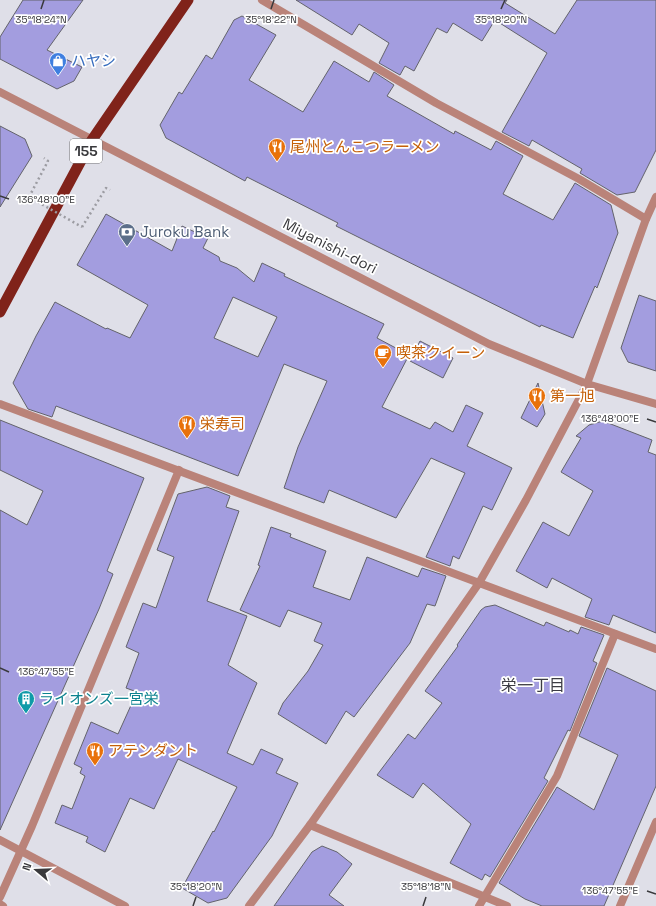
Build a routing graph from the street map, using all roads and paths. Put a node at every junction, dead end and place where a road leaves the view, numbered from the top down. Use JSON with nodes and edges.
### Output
{"nodes":[{"id":1,"x":188,"y":0,"type":"edge"},
{"id":2,"x":262,"y":0,"type":"edge"},
{"id":3,"x":0,"y":92,"type":"edge"},
{"id":4,"x":92,"y":140,"type":"junction"},
{"id":5,"x":44,"y":158,"type":"dead end"},
{"id":6,"x":110,"y":190,"type":"dead end"},
{"id":7,"x":656,"y":197,"type":"edge"},
{"id":8,"x":646,"y":219,"type":"junction"},
{"id":9,"x":0,"y":312,"type":"edge"},
{"id":10,"x":587,"y":384,"type":"junction"},
{"id":11,"x":0,"y":404,"type":"edge"},
{"id":12,"x":656,"y":404,"type":"edge"},
{"id":13,"x":180,"y":470,"type":"junction"},
{"id":14,"x":479,"y":583,"type":"junction"},
{"id":15,"x":615,"y":634,"type":"junction"},
{"id":16,"x":656,"y":649,"type":"edge"},
{"id":17,"x":656,"y":822,"type":"edge"},
{"id":18,"x":310,"y":825,"type":"junction"},
{"id":19,"x":0,"y":840,"type":"edge"},
{"id":20,"x":21,"y":852,"type":"junction"},
{"id":21,"x":0,"y":896,"type":"edge"},
{"id":22,"x":485,"y":896,"type":"junction"},
{"id":23,"x":0,"y":904,"type":"edge"},
{"id":24,"x":3,"y":906,"type":"edge"},
{"id":25,"x":125,"y":906,"type":"edge"},
{"id":26,"x":248,"y":906,"type":"edge"},
{"id":27,"x":479,"y":906,"type":"edge"},
{"id":28,"x":507,"y":906,"type":"edge"},
{"id":29,"x":620,"y":906,"type":"edge"}],
"edges":[{"from":1,"to":4,"type":"highway","number":"155"},
{"from":2,"to":8,"type":"street"},
{"from":3,"to":4,"type":"street","name":"Miyanishi-dori"},
{"from":4,"to":9,"type":"highway","number":"155"},
{"from":4,"to":10,"type":"street","name":"Miyanishi-dori"},
{"from":5,"to":6,"type":"path","bridge":true},
{"from":7,"to":8,"type":"street"},
{"from":8,"to":10,"type":"street"},
{"from":10,"to":12,"type":"street","name":"Miyanishi-dori"},
{"from":10,"to":14,"type":"street"},
{"from":11,"to":13,"type":"street"},
{"from":13,"to":14,"type":"street"},
{"from":13,"to":20,"type":"street"},
{"from":14,"to":15,"type":"street"},
{"from":14,"to":18,"type":"street"},
{"from":15,"to":16,"type":"street"},
{"from":15,"to":22,"type":"street"},
{"from":17,"to":29,"type":"street"},
{"from":18,"to":22,"type":"street"},
{"from":18,"to":26,"type":"street"},
{"from":19,"to":20,"type":"street"},
{"from":20,"to":21,"type":"street"},
{"from":20,"to":25,"type":"street"},
{"from":22,"to":27,"type":"street"},
{"from":22,"to":28,"type":"street"},
{"from":23,"to":24,"type":"street"}]}
